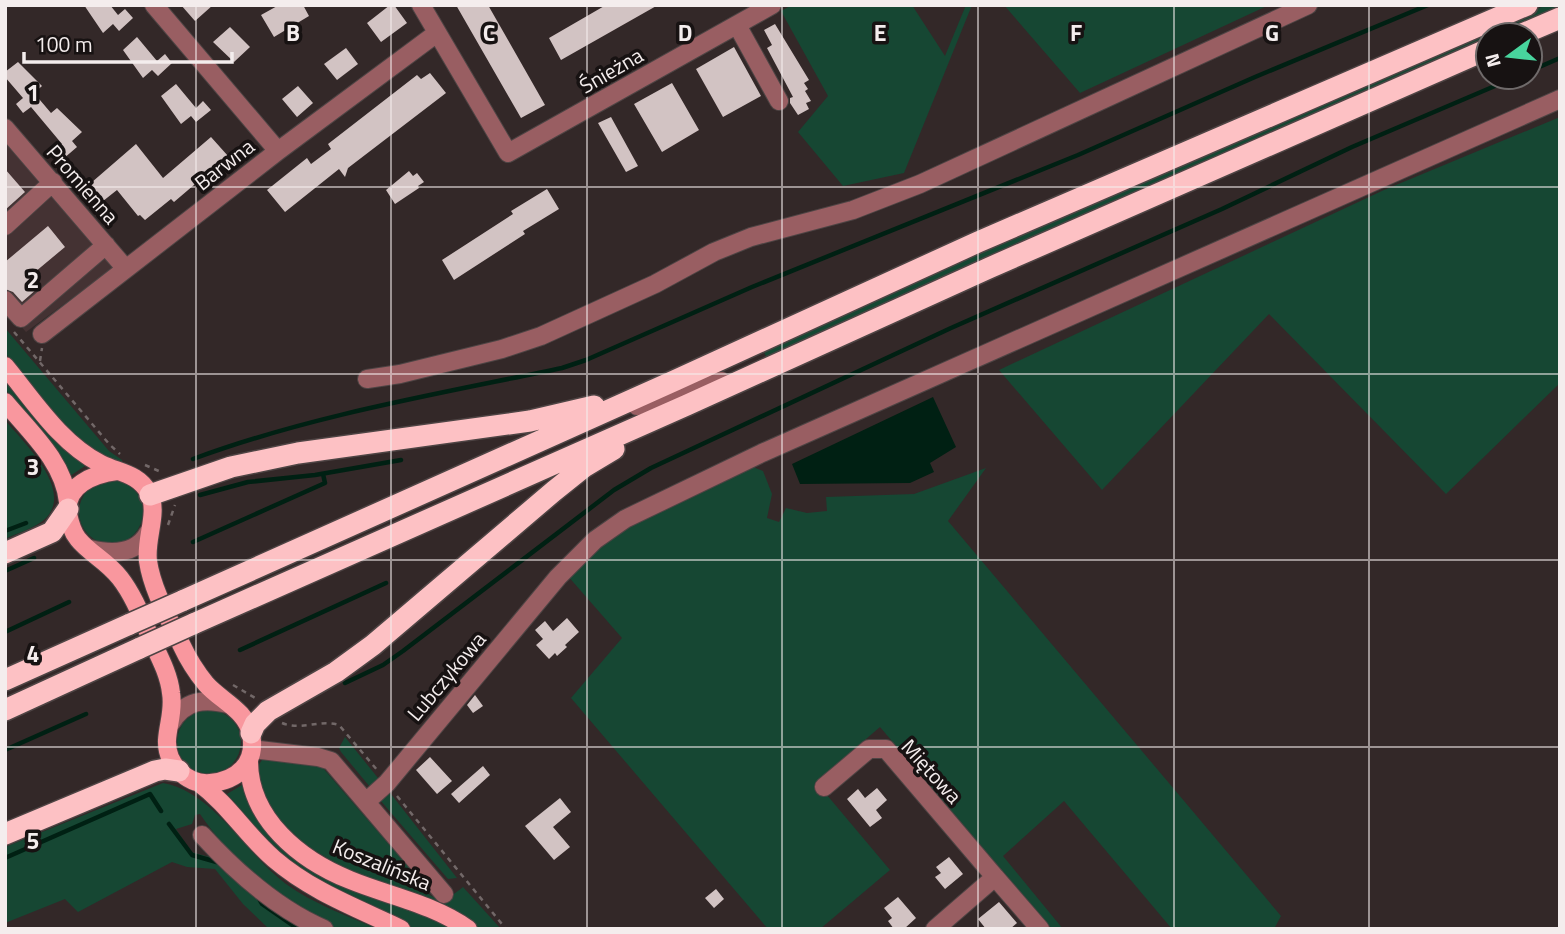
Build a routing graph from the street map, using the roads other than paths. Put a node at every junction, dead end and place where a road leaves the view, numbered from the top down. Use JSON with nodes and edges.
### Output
{"nodes":[{"id":1,"x":154,"y":5,"type":"edge"},
{"id":2,"x":421,"y":5,"type":"edge"},
{"id":3,"x":772,"y":5,"type":"edge"},
{"id":4,"x":1308,"y":5,"type":"edge"},
{"id":5,"x":1527,"y":5,"type":"edge"},
{"id":6,"x":737,"y":25,"type":"junction"},
{"id":7,"x":437,"y":33,"type":"junction"},
{"id":8,"x":1474,"y":55,"type":"edge"},
{"id":9,"x":1560,"y":99,"type":"edge"},
{"id":10,"x":779,"y":101,"type":"dead end"},
{"id":11,"x":5,"y":128,"type":"edge"},
{"id":12,"x":278,"y":151,"type":"junction"},
{"id":13,"x":53,"y":182,"type":"junction"},
{"id":14,"x":5,"y":226,"type":"edge"},
{"id":15,"x":106,"y":245,"type":"junction"},
{"id":16,"x":127,"y":269,"type":"junction"},
{"id":17,"x":5,"y":300,"type":"edge"},
{"id":18,"x":42,"y":334,"type":"dead end"},
{"id":19,"x":5,"y":366,"type":"edge"},
{"id":20,"x":367,"y":379,"type":"dead end"},
{"id":21,"x":680,"y":393,"type":"junction"},
{"id":22,"x":5,"y":402,"type":"edge"},
{"id":23,"x":121,"y":463,"type":"junction"},
{"id":24,"x":150,"y":495,"type":"junction"},
{"id":25,"x":68,"y":506,"type":"junction"},
{"id":26,"x":157,"y":532,"type":"junction"},
{"id":27,"x":90,"y":549,"type":"junction"},
{"id":28,"x":5,"y":553,"type":"edge"},
{"id":29,"x":5,"y":680,"type":"edge"},
{"id":30,"x":228,"y":704,"type":"junction"},
{"id":31,"x":5,"y":710,"type":"edge"},
{"id":32,"x":171,"y":723,"type":"junction"},
{"id":33,"x":250,"y":747,"type":"junction"},
{"id":34,"x":179,"y":771,"type":"junction"},
{"id":35,"x":198,"y":782,"type":"junction"},
{"id":36,"x":824,"y":787,"type":"dead end"},
{"id":37,"x":367,"y":801,"type":"junction"},
{"id":38,"x":5,"y":834,"type":"edge"},
{"id":39,"x":202,"y":835,"type":"dead end"},
{"id":40,"x":995,"y":877,"type":"junction"},
{"id":41,"x":444,"y":894,"type":"dead end"},
{"id":42,"x":324,"y":929,"type":"edge"},
{"id":43,"x":401,"y":929,"type":"edge"},
{"id":44,"x":468,"y":929,"type":"edge"},
{"id":45,"x":935,"y":929,"type":"edge"},
{"id":46,"x":1040,"y":929,"type":"edge"}],
"edges":[{"from":1,"to":12,"type":"street"},
{"from":2,"to":7,"type":"street"},
{"from":3,"to":6,"type":"street","name":"Śnieżna"},
{"from":4,"to":20,"type":"street"},
{"from":5,"to":21,"type":"highway"},
{"from":6,"to":7,"type":"street","name":"Śnieżna"},
{"from":6,"to":10,"type":"street"},
{"from":7,"to":12,"type":"street","name":"Barwna"},
{"from":8,"to":21,"type":"highway"},
{"from":9,"to":37,"type":"street","name":"Lubczykowa"},
{"from":11,"to":13,"type":"street","name":"Promienna"},
{"from":12,"to":16,"type":"street","name":"Barwna"},
{"from":13,"to":14,"type":"street"},
{"from":13,"to":15,"type":"street","name":"Promienna"},
{"from":15,"to":16,"type":"street","name":"Promienna"},
{"from":15,"to":17,"type":"street"},
{"from":16,"to":18,"type":"street","name":"Barwna"},
{"from":19,"to":23,"type":"main road"},
{"from":21,"to":24,"type":"highway"},
{"from":21,"to":29,"type":"highway","bridge":true},
{"from":21,"to":31,"type":"highway","bridge":true},
{"from":21,"to":33,"type":"highway"},
{"from":22,"to":25,"type":"main road"},
{"from":23,"to":24,"type":"main road"},
{"from":23,"to":25,"type":"main road"},
{"from":24,"to":26,"type":"main road"},
{"from":25,"to":27,"type":"main road"},
{"from":25,"to":28,"type":"highway"},
{"from":26,"to":27,"type":"street"},
{"from":26,"to":30,"type":"main road"},
{"from":27,"to":32,"type":"main road"},
{"from":30,"to":32,"type":"street"},
{"from":30,"to":33,"type":"main road"},
{"from":32,"to":34,"type":"main road"},
{"from":33,"to":35,"type":"main road"},
{"from":33,"to":37,"type":"street"},
{"from":33,"to":44,"type":"main road","name":"Koszalińska"},
{"from":34,"to":35,"type":"main road"},
{"from":34,"to":38,"type":"highway"},
{"from":35,"to":43,"type":"main road"},
{"from":36,"to":40,"type":"street","name":"Miętowa"},
{"from":37,"to":41,"type":"street"},
{"from":39,"to":42,"type":"street"},
{"from":40,"to":45,"type":"street"},
{"from":40,"to":46,"type":"street","name":"Miętowa"}]}
